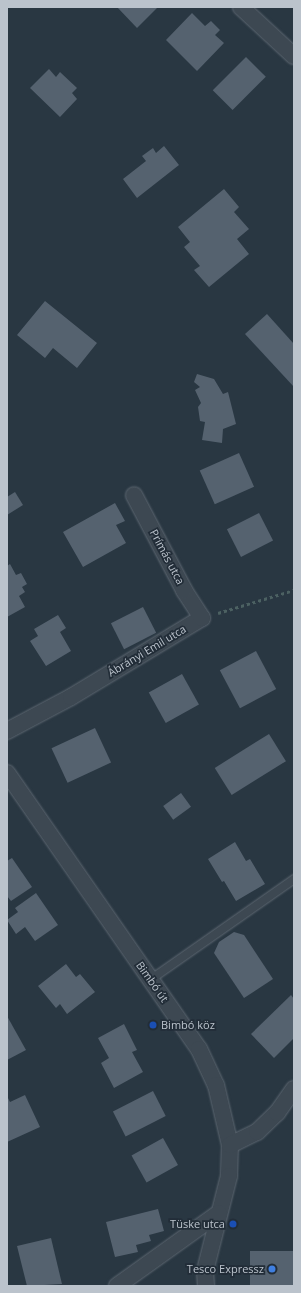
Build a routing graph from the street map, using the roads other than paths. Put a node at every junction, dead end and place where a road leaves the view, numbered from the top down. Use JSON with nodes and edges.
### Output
{"nodes":[{"id":1,"x":241,"y":7,"type":"edge"},
{"id":2,"x":294,"y":56,"type":"edge"},
{"id":3,"x":134,"y":495,"type":"dead end"},
{"id":4,"x":202,"y":618,"type":"joint"},
{"id":5,"x":7,"y":731,"type":"edge"},
{"id":6,"x":7,"y":773,"type":"edge"},
{"id":7,"x":12,"y":791,"type":"edge"},
{"id":8,"x":294,"y":879,"type":"edge"},
{"id":9,"x":150,"y":980,"type":"junction"},
{"id":10,"x":294,"y":1089,"type":"edge"},
{"id":11,"x":230,"y":1145,"type":"junction"},
{"id":12,"x":219,"y":1213,"type":"junction"},
{"id":13,"x":117,"y":1286,"type":"edge"},
{"id":14,"x":206,"y":1286,"type":"edge"}],
"edges":[{"from":1,"to":2,"type":"street"},
{"from":3,"to":4,"type":"street","name":"Prímás utca"},
{"from":4,"to":5,"type":"street","name":"Ábrányi Emil utca"},
{"from":6,"to":7,"type":"street","name":"Bimbó út"},
{"from":7,"to":9,"type":"street","name":"Bimbó út"},
{"from":8,"to":9,"type":"lane"},
{"from":9,"to":11,"type":"street","name":"Bimbó út"},
{"from":10,"to":11,"type":"street"},
{"from":11,"to":12,"type":"street","name":"Bimbó út"},
{"from":12,"to":13,"type":"street"},
{"from":12,"to":14,"type":"street","name":"Bimbó út"}]}
